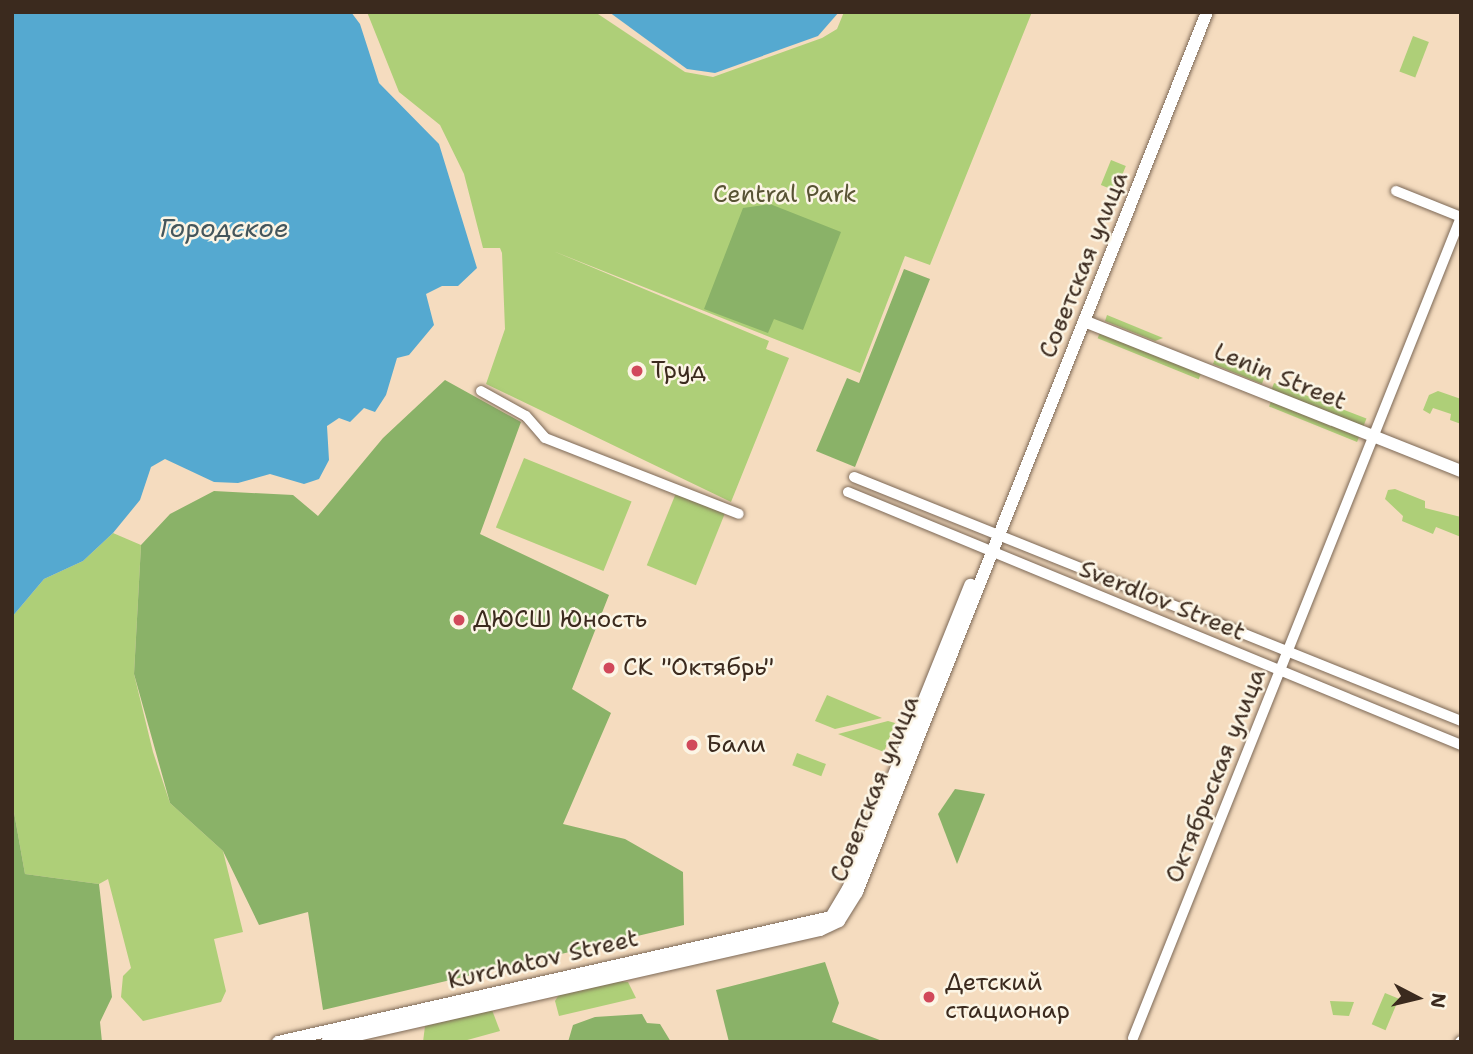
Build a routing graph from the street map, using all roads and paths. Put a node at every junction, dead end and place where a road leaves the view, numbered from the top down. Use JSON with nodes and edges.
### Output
{"nodes":[{"id":1,"x":1207,"y":12,"type":"edge"},
{"id":2,"x":1396,"y":191,"type":"dead end"},
{"id":3,"x":1461,"y":217,"type":"edge"},
{"id":4,"x":1084,"y":321,"type":"junction"},
{"id":5,"x":481,"y":391,"type":"dead end"},
{"id":6,"x":1373,"y":437,"type":"junction"},
{"id":7,"x":1461,"y":471,"type":"edge"},
{"id":8,"x":855,"y":477,"type":"dead end"},
{"id":9,"x":848,"y":492,"type":"dead end"},
{"id":10,"x":739,"y":514,"type":"dead end"},
{"id":11,"x":1000,"y":534,"type":"junction"},
{"id":12,"x":988,"y":551,"type":"junction"},
{"id":13,"x":1288,"y":651,"type":"junction"},
{"id":14,"x":1280,"y":672,"type":"junction"},
{"id":15,"x":1461,"y":721,"type":"edge"},
{"id":16,"x":1461,"y":745,"type":"edge"},
{"id":17,"x":819,"y":926,"type":"joint"},
{"id":18,"x":693,"y":953,"type":"junction"},
{"id":19,"x":1133,"y":1038,"type":"dead end"},
{"id":20,"x":278,"y":1042,"type":"edge"},
{"id":21,"x":327,"y":1042,"type":"edge"}],
"edges":[{"from":1,"to":4,"type":"main road","name":"Советская улица"},
{"from":2,"to":3,"type":"street"},
{"from":3,"to":6,"type":"street","name":"Октябрьская улица"},
{"from":4,"to":6,"type":"main road","name":"Lenin Street"},
{"from":4,"to":11,"type":"main road","name":"Советская улица"},
{"from":5,"to":10,"type":"street"},
{"from":6,"to":7,"type":"main road","name":"Lenin Street"},
{"from":6,"to":13,"type":"street","name":"Октябрьская улица"},
{"from":8,"to":11,"type":"street","name":"Sverdlov Street"},
{"from":9,"to":12,"type":"street","name":"Sverdlov Street"},
{"from":11,"to":12,"type":"main road","name":"Советская улица"},
{"from":11,"to":13,"type":"street","name":"Sverdlov Street"},
{"from":12,"to":14,"type":"street","name":"Sverdlov Street"},
{"from":12,"to":17,"type":"main road","name":"Советская улица"},
{"from":13,"to":14,"type":"street","name":"Октябрьская улица"},
{"from":13,"to":15,"type":"street","name":"Sverdlov Street"},
{"from":14,"to":16,"type":"street","name":"Sverdlov Street"},
{"from":14,"to":19,"type":"street","name":"Октябрьская улица"},
{"from":17,"to":18,"type":"main road","name":"Kurchatov Street"},
{"from":18,"to":20,"type":"main road","name":"Kurchatov Street"},
{"from":18,"to":21,"type":"main road","name":"Kurchatov Street"}]}
